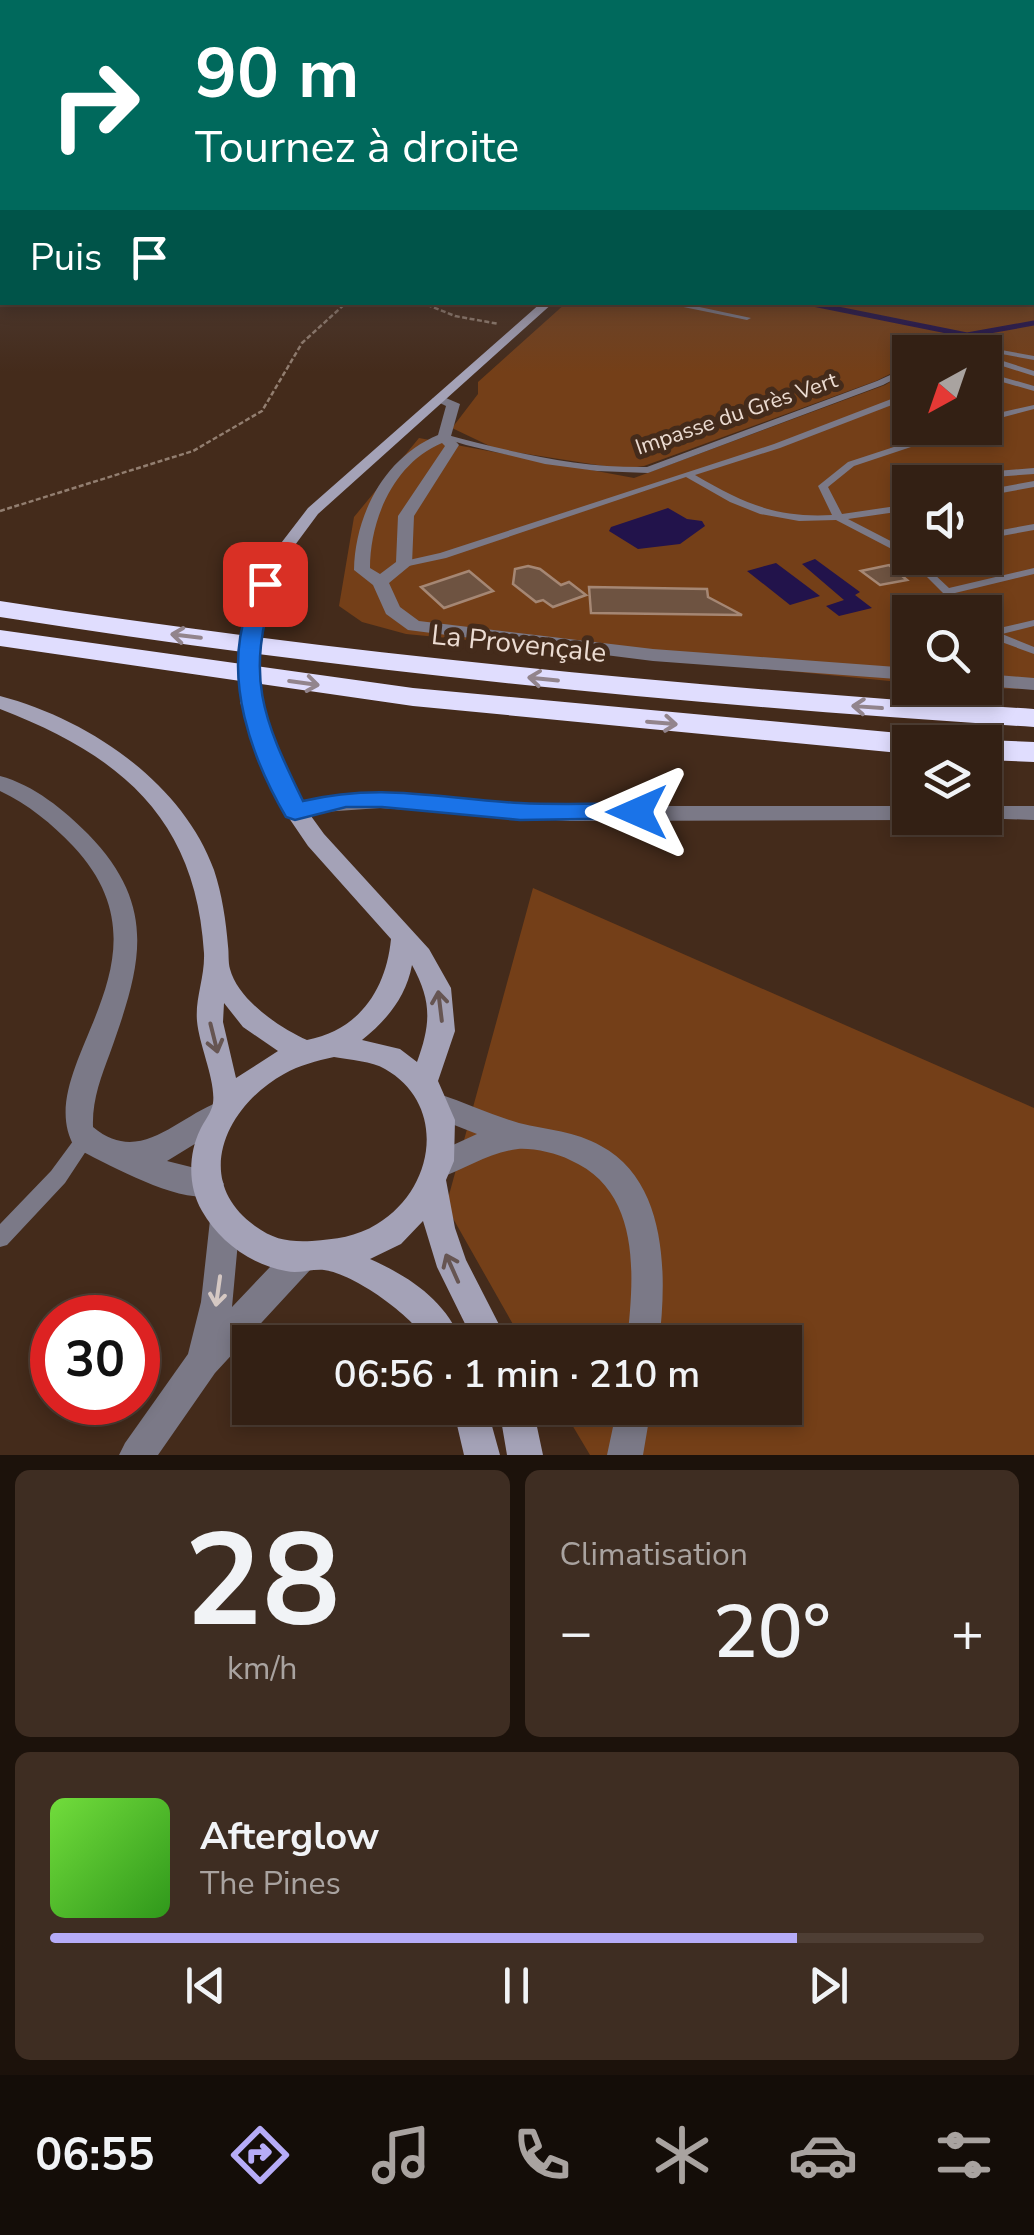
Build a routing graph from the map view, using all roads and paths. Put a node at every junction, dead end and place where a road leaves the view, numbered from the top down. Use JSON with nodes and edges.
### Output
{"nodes":[{"id":1,"x":343,"y":305,"type":"edge"},
{"id":2,"x":428,"y":305,"type":"edge"},
{"id":3,"x":546,"y":305,"type":"edge"},
{"id":4,"x":678,"y":305,"type":"edge"},
{"id":5,"x":747,"y":318,"type":"dead end"},
{"id":6,"x":523,"y":328,"type":"junction"},
{"id":7,"x":1002,"y":352,"type":"edge"},
{"id":8,"x":1034,"y":358,"type":"edge"},
{"id":9,"x":1002,"y":364,"type":"edge"},
{"id":10,"x":1034,"y":374,"type":"edge"},
{"id":11,"x":892,"y":377,"type":"edge"},
{"id":12,"x":1002,"y":379,"type":"edge"},
{"id":13,"x":1034,"y":389,"type":"edge"},
{"id":14,"x":439,"y":399,"type":"junction"},
{"id":15,"x":892,"y":401,"type":"edge"},
{"id":16,"x":1034,"y":407,"type":"edge"},
{"id":17,"x":1002,"y":415,"type":"edge"},
{"id":18,"x":444,"y":437,"type":"junction"},
{"id":19,"x":907,"y":445,"type":"edge"},
{"id":20,"x":1034,"y":471,"type":"edge"},
{"id":21,"x":687,"y":474,"type":"junction"},
{"id":22,"x":1002,"y":474,"type":"edge"},
{"id":23,"x":1034,"y":484,"type":"edge"},
{"id":24,"x":1002,"y":490,"type":"edge"},
{"id":25,"x":0,"y":511,"type":"edge"},
{"id":26,"x":892,"y":511,"type":"edge"},
{"id":27,"x":839,"y":518,"type":"junction"},
{"id":28,"x":1034,"y":527,"type":"edge"},
{"id":29,"x":1002,"y":533,"type":"edge"},
{"id":30,"x":892,"y":544,"type":"edge"},
{"id":31,"x":404,"y":564,"type":"junction"},
{"id":32,"x":1034,"y":571,"type":"edge"},
{"id":33,"x":931,"y":575,"type":"edge"},
{"id":34,"x":380,"y":582,"type":"junction"},
{"id":35,"x":947,"y":592,"type":"junction"},
{"id":36,"x":950,"y":595,"type":"edge"},
{"id":37,"x":0,"y":609,"type":"edge"},
{"id":38,"x":1034,"y":623,"type":"edge"},
{"id":39,"x":1002,"y":629,"type":"edge"},
{"id":40,"x":0,"y":638,"type":"edge"},
{"id":41,"x":1002,"y":638,"type":"edge"},
{"id":42,"x":1034,"y":651,"type":"edge"},
{"id":43,"x":892,"y":673,"type":"edge"},
{"id":44,"x":1002,"y":681,"type":"edge"},
{"id":45,"x":1034,"y":684,"type":"edge"},
{"id":46,"x":0,"y":702,"type":"edge"},
{"id":47,"x":1034,"y":718,"type":"edge"},
{"id":48,"x":892,"y":742,"type":"edge"},
{"id":49,"x":1002,"y":751,"type":"edge"},
{"id":50,"x":1034,"y":752,"type":"edge"},
{"id":51,"x":0,"y":783,"type":"edge"},
{"id":52,"x":295,"y":812,"type":"junction"},
{"id":53,"x":892,"y":812,"type":"edge"},
{"id":54,"x":1002,"y":813,"type":"edge"},
{"id":55,"x":1034,"y":813,"type":"edge"},
{"id":56,"x":402,"y":938,"type":"junction"},
{"id":57,"x":218,"y":973,"type":"junction"},
{"id":58,"x":334,"y":1046,"type":"junction"},
{"id":59,"x":302,"y":1050,"type":"junction"},
{"id":60,"x":431,"y":1095,"type":"junction"},
{"id":61,"x":223,"y":1109,"type":"junction"},
{"id":62,"x":520,"y":1136,"type":"junction"},
{"id":63,"x":85,"y":1139,"type":"junction"},
{"id":64,"x":125,"y":1156,"type":"junction"},
{"id":65,"x":437,"y":1175,"type":"junction"},
{"id":66,"x":209,"y":1184,"type":"junction"},
{"id":67,"x":225,"y":1220,"type":"junction"},
{"id":68,"x":0,"y":1238,"type":"edge"},
{"id":69,"x":300,"y":1258,"type":"junction"},
{"id":70,"x":334,"y":1258,"type":"junction"},
{"id":71,"x":435,"y":1325,"type":"edge"},
{"id":72,"x":483,"y":1325,"type":"edge"},
{"id":73,"x":644,"y":1325,"type":"edge"},
{"id":74,"x":203,"y":1361,"type":"junction"},
{"id":75,"x":474,"y":1425,"type":"edge"},
{"id":76,"x":519,"y":1425,"type":"edge"},
{"id":77,"x":631,"y":1425,"type":"edge"},
{"id":78,"x":138,"y":1455,"type":"edge"},
{"id":79,"x":482,"y":1455,"type":"edge"},
{"id":80,"x":525,"y":1455,"type":"edge"},
{"id":81,"x":625,"y":1455,"type":"edge"}],
"edges":[{"from":1,"to":25,"type":"path"},
{"from":2,"to":6,"type":"path"},
{"from":3,"to":6,"type":"main road"},
{"from":4,"to":5,"type":"lane"},
{"from":6,"to":14,"type":"main road"},
{"from":7,"to":8,"type":"lane"},
{"from":9,"to":10,"type":"lane"},
{"from":11,"to":18,"type":"lane","name":"Impasse du Grès Vert"},
{"from":12,"to":13,"type":"lane"},
{"from":14,"to":18,"type":"street"},
{"from":14,"to":52,"type":"main road"},
{"from":15,"to":21,"type":"lane"},
{"from":16,"to":17,"type":"lane"},
{"from":18,"to":31,"type":"street"},
{"from":18,"to":34,"type":"street"},
{"from":19,"to":27,"type":"lane"},
{"from":20,"to":22,"type":"lane"},
{"from":21,"to":27,"type":"lane"},
{"from":21,"to":31,"type":"lane"},
{"from":23,"to":24,"type":"lane"},
{"from":26,"to":27,"type":"lane"},
{"from":27,"to":30,"type":"lane"},
{"from":28,"to":29,"type":"lane"},
{"from":31,"to":34,"type":"street"},
{"from":32,"to":35,"type":"lane"},
{"from":33,"to":35,"type":"lane"},
{"from":34,"to":43,"type":"street"},
{"from":35,"to":36,"type":"lane"},
{"from":47,"to":37,"type":"highway","name":"La Provençale","one_way":true},
{"from":38,"to":39,"type":"lane"},
{"from":40,"to":48,"type":"highway","one_way":true},
{"from":41,"to":42,"type":"lane"},
{"from":44,"to":45,"type":"street"},
{"from":46,"to":57,"type":"main road"},
{"from":49,"to":50,"type":"highway"},
{"from":51,"to":63,"type":"street"},
{"from":52,"to":53,"type":"street"},
{"from":52,"to":56,"type":"main road"},
{"from":54,"to":55,"type":"street"},
{"from":56,"to":58,"type":"main road"},
{"from":60,"to":56,"type":"main road","one_way":true},
{"from":57,"to":59,"type":"main road"},
{"from":57,"to":61,"type":"main road","one_way":true},
{"from":58,"to":59,"type":"main road"},
{"from":58,"to":60,"type":"main road"},
{"from":59,"to":61,"type":"main road"},
{"from":60,"to":62,"type":"street"},
{"from":60,"to":65,"type":"main road"},
{"from":61,"to":64,"type":"street"},
{"from":61,"to":66,"type":"main road"},
{"from":62,"to":65,"type":"street"},
{"from":62,"to":73,"type":"street"},
{"from":63,"to":64,"type":"street"},
{"from":63,"to":68,"type":"lane"},
{"from":64,"to":66,"type":"street"},
{"from":65,"to":70,"type":"main road"},
{"from":72,"to":65,"type":"main road","one_way":true},
{"from":66,"to":67,"type":"main road"},
{"from":67,"to":69,"type":"main road"},
{"from":67,"to":74,"type":"street","one_way":true},
{"from":69,"to":70,"type":"main road"},
{"from":69,"to":74,"type":"street"},
{"from":70,"to":71,"type":"main road"},
{"from":74,"to":78,"type":"street"},
{"from":75,"to":79,"type":"main road"},
{"from":76,"to":80,"type":"main road"},
{"from":77,"to":81,"type":"street"}]}
